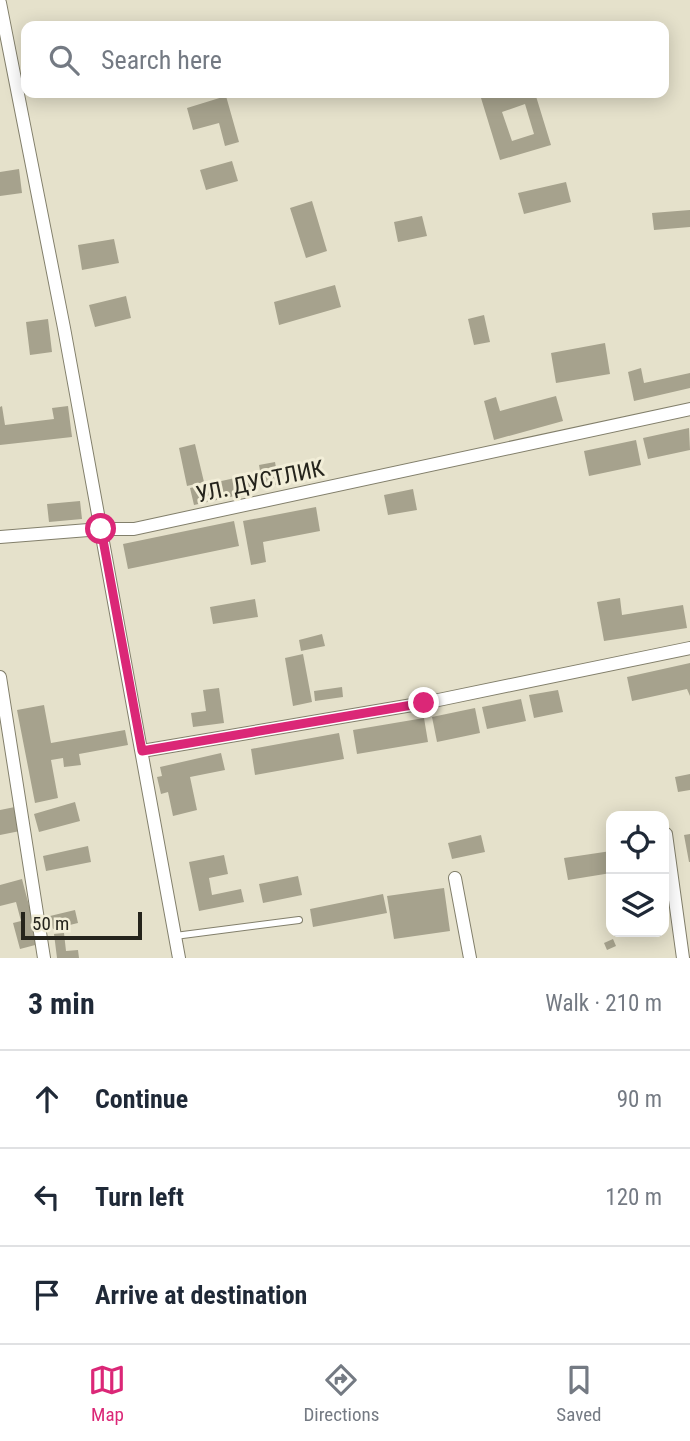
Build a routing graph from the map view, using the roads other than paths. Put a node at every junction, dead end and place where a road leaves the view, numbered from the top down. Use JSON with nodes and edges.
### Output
{"nodes":[{"id":1,"x":1,"y":11,"type":"edge"},
{"id":2,"x":690,"y":409,"type":"edge"},
{"id":3,"x":101,"y":529,"type":"junction"},
{"id":4,"x":0,"y":537,"type":"edge"},
{"id":5,"x":690,"y":648,"type":"edge"},
{"id":6,"x":0,"y":677,"type":"edge"},
{"id":7,"x":142,"y":751,"type":"junction"},
{"id":8,"x":669,"y":856,"type":"edge"},
{"id":9,"x":455,"y":878,"type":"dead end"},
{"id":10,"x":299,"y":920,"type":"dead end"},
{"id":11,"x":176,"y":936,"type":"junction"},
{"id":12,"x":44,"y":958,"type":"edge"},
{"id":13,"x":179,"y":958,"type":"edge"},
{"id":14,"x":470,"y":958,"type":"edge"},
{"id":15,"x":683,"y":958,"type":"edge"}],
"edges":[{"from":1,"to":3,"type":"street"},
{"from":2,"to":3,"type":"street","name":"УЛ. ДУСТЛИК"},
{"from":3,"to":4,"type":"street","name":"УЛ. ДУСТЛИК"},
{"from":3,"to":7,"type":"street"},
{"from":5,"to":7,"type":"street"},
{"from":6,"to":12,"type":"street"},
{"from":7,"to":11,"type":"street"},
{"from":8,"to":15,"type":"street"},
{"from":9,"to":14,"type":"street"},
{"from":10,"to":11,"type":"lane"},
{"from":11,"to":13,"type":"street"}]}
